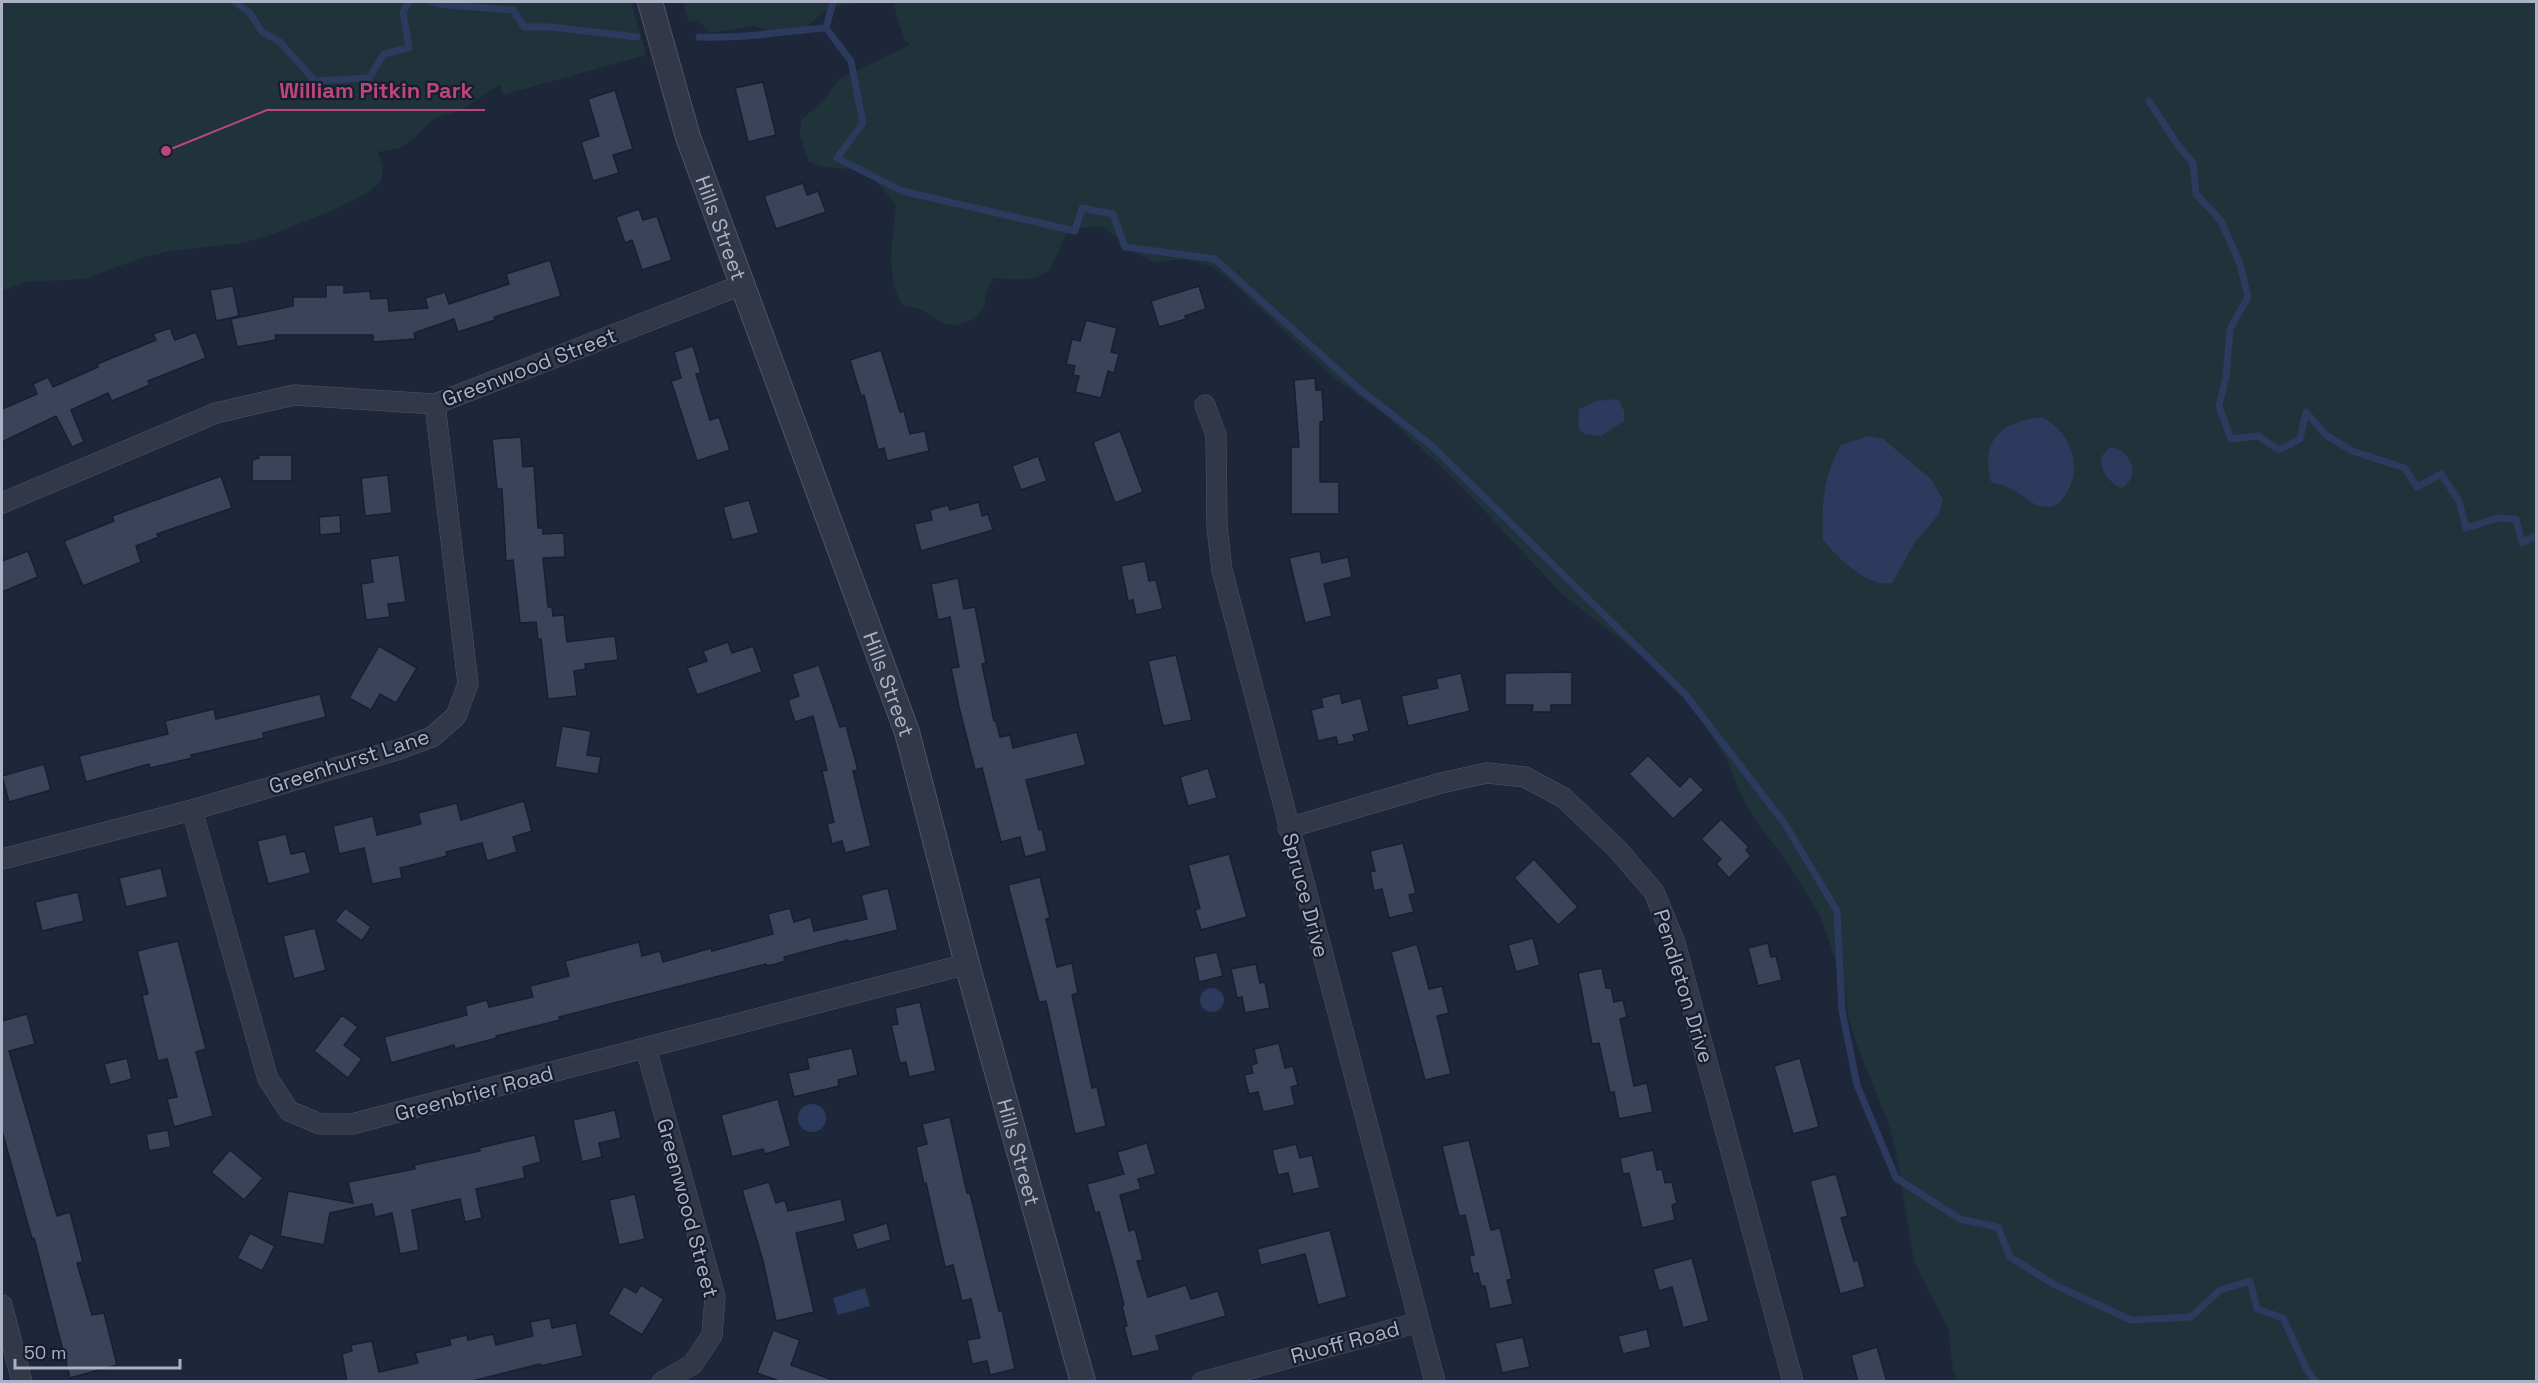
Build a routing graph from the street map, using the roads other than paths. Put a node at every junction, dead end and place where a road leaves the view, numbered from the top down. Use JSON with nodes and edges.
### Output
{"nodes":[{"id":1,"x":650,"y":2,"type":"edge"},
{"id":2,"x":744,"y":284,"type":"junction"},
{"id":3,"x":435,"y":404,"type":"junction"},
{"id":4,"x":1205,"y":405,"type":"dead end"},
{"id":5,"x":2,"y":503,"type":"edge"},
{"id":6,"x":192,"y":810,"type":"junction"},
{"id":7,"x":1288,"y":828,"type":"junction"},
{"id":8,"x":2,"y":859,"type":"edge"},
{"id":9,"x":967,"y":964,"type":"junction"},
{"id":10,"x":646,"y":1048,"type":"junction"},
{"id":11,"x":2,"y":1305,"type":"edge"},
{"id":12,"x":1419,"y":1322,"type":"junction"},
{"id":13,"x":22,"y":1382,"type":"edge"},
{"id":14,"x":662,"y":1382,"type":"edge"},
{"id":15,"x":1083,"y":1382,"type":"edge"},
{"id":16,"x":1202,"y":1382,"type":"edge"},
{"id":17,"x":1435,"y":1382,"type":"edge"},
{"id":18,"x":1793,"y":1382,"type":"edge"}],
"edges":[{"from":1,"to":2,"type":"street","name":"Hills Street"},
{"from":2,"to":3,"type":"street","name":"Greenwood Street"},
{"from":2,"to":9,"type":"street","name":"Hills Street"},
{"from":3,"to":5,"type":"street","name":"Greenwood Street"},
{"from":3,"to":6,"type":"street","name":"Greenhurst Lane"},
{"from":4,"to":7,"type":"street","name":"Spruce Drive"},
{"from":6,"to":8,"type":"street","name":"Greenhurst Lane"},
{"from":6,"to":10,"type":"street","name":"Greenbrier Road"},
{"from":7,"to":12,"type":"street","name":"Spruce Drive"},
{"from":7,"to":18,"type":"street","name":"Pendleton Drive"},
{"from":9,"to":10,"type":"street","name":"Greenbrier Road"},
{"from":9,"to":15,"type":"street","name":"Hills Street"},
{"from":10,"to":14,"type":"street","name":"Greenwood Street"},
{"from":11,"to":13,"type":"street"},
{"from":12,"to":16,"type":"street","name":"Ruoff Road"},
{"from":12,"to":17,"type":"street","name":"Spruce Drive"}]}
